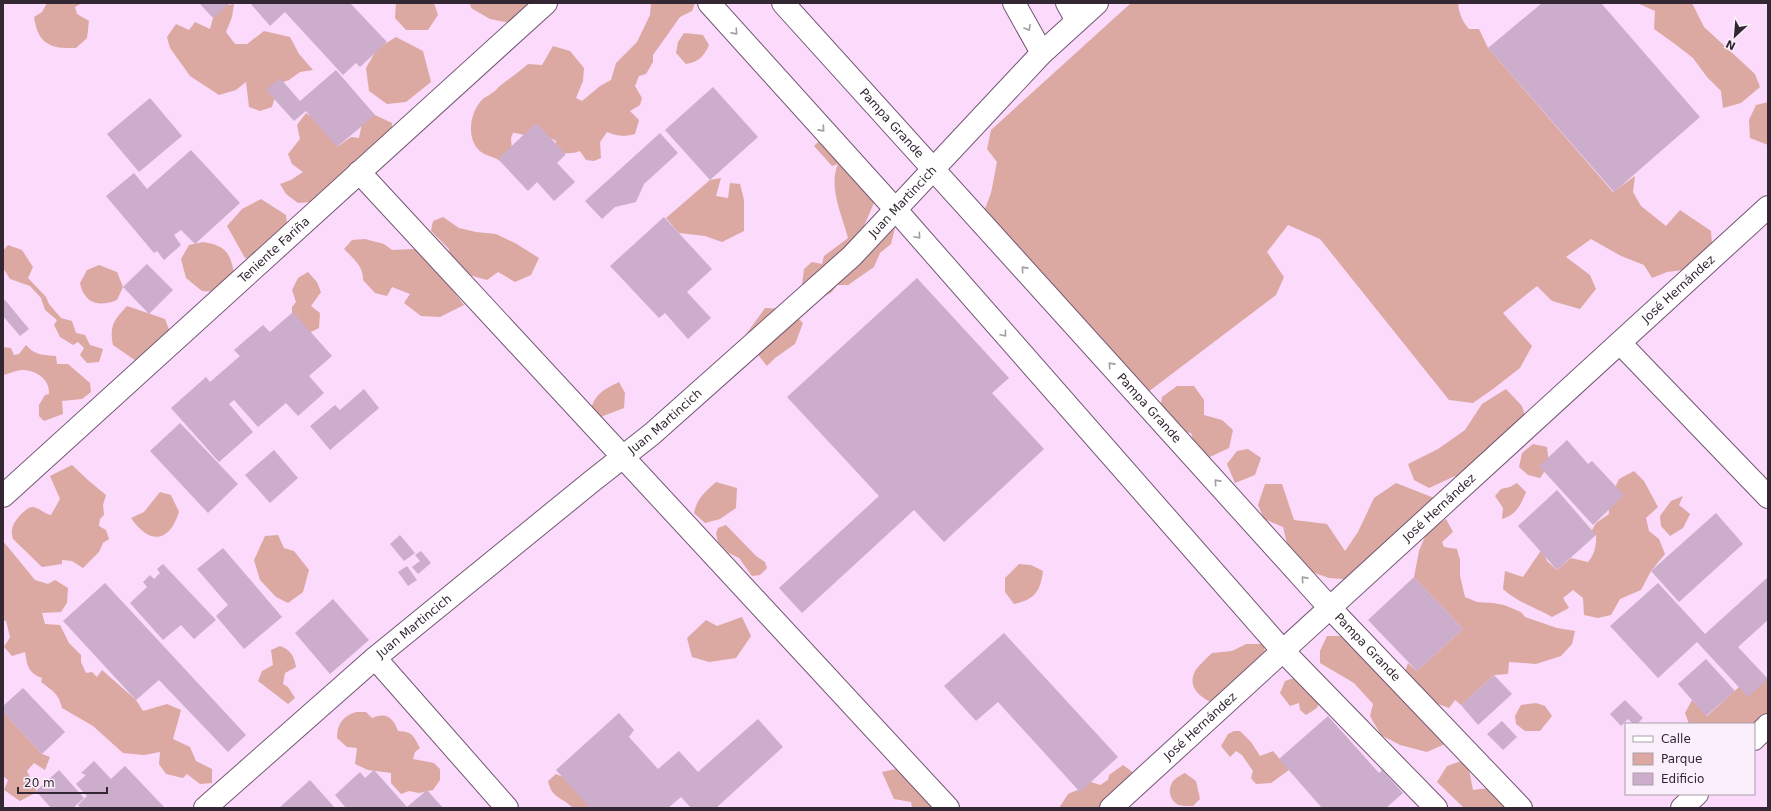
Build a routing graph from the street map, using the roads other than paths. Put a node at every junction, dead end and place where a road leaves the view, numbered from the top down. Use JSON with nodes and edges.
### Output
{"nodes":[{"id":1,"x":546,"y":3,"type":"edge"},
{"id":2,"x":709,"y":3,"type":"edge"},
{"id":3,"x":783,"y":3,"type":"edge"},
{"id":4,"x":1014,"y":3,"type":"edge"},
{"id":5,"x":1097,"y":3,"type":"edge"},
{"id":6,"x":1072,"y":12,"type":"edge"},
{"id":7,"x":1042,"y":52,"type":"junction"},
{"id":8,"x":933,"y":169,"type":"junction"},
{"id":9,"x":359,"y":172,"type":"junction"},
{"id":10,"x":1768,"y":207,"type":"edge"},
{"id":11,"x":896,"y":210,"type":"junction"},
{"id":12,"x":1620,"y":343,"type":"junction"},
{"id":13,"x":622,"y":458,"type":"junction"},
{"id":14,"x":3,"y":496,"type":"edge"},
{"id":15,"x":1768,"y":497,"type":"edge"},
{"id":16,"x":1330,"y":608,"type":"junction"},
{"id":17,"x":1283,"y":651,"type":"junction"},
{"id":18,"x":375,"y":658,"type":"junction"},
{"id":19,"x":1768,"y":725,"type":"edge"},
{"id":20,"x":1755,"y":737,"type":"edge"},
{"id":21,"x":1695,"y":795,"type":"edge"},
{"id":22,"x":205,"y":808,"type":"edge"},
{"id":23,"x":507,"y":808,"type":"edge"},
{"id":24,"x":948,"y":808,"type":"edge"},
{"id":25,"x":1111,"y":808,"type":"edge"},
{"id":26,"x":1436,"y":808,"type":"edge"},
{"id":27,"x":1521,"y":808,"type":"edge"},
{"id":28,"x":1682,"y":808,"type":"edge"}],
"edges":[{"from":1,"to":9,"type":"street","name":"Teniente Fariña"},
{"from":2,"to":11,"type":"street","one_way":true},
{"from":3,"to":8,"type":"street","name":"Pampa Grande"},
{"from":4,"to":7,"type":"street","one_way":true},
{"from":5,"to":6,"type":"street","name":"Juan Martincich"},
{"from":6,"to":7,"type":"street","name":"Juan Martincich"},
{"from":7,"to":8,"type":"street","name":"Juan Martincich"},
{"from":8,"to":11,"type":"street","name":"Juan Martincich"},
{"from":16,"to":8,"type":"street","name":"Pampa Grande","one_way":true},
{"from":9,"to":13,"type":"street"},
{"from":9,"to":14,"type":"street","name":"Teniente Fariña"},
{"from":10,"to":12,"type":"street","name":"José Hernández"},
{"from":11,"to":13,"type":"street","name":"Juan Martincich"},
{"from":11,"to":17,"type":"street","one_way":true},
{"from":12,"to":15,"type":"street"},
{"from":12,"to":16,"type":"street","name":"José Hernández"},
{"from":13,"to":18,"type":"street","name":"Juan Martincich"},
{"from":13,"to":24,"type":"street"},
{"from":16,"to":17,"type":"street","name":"José Hernández"},
{"from":16,"to":27,"type":"street","name":"Pampa Grande"},
{"from":17,"to":25,"type":"street","name":"José Hernández"},
{"from":17,"to":26,"type":"street"},
{"from":18,"to":22,"type":"street","name":"Juan Martincich"},
{"from":18,"to":23,"type":"street"},
{"from":19,"to":20,"type":"street"},
{"from":21,"to":28,"type":"street"}]}
